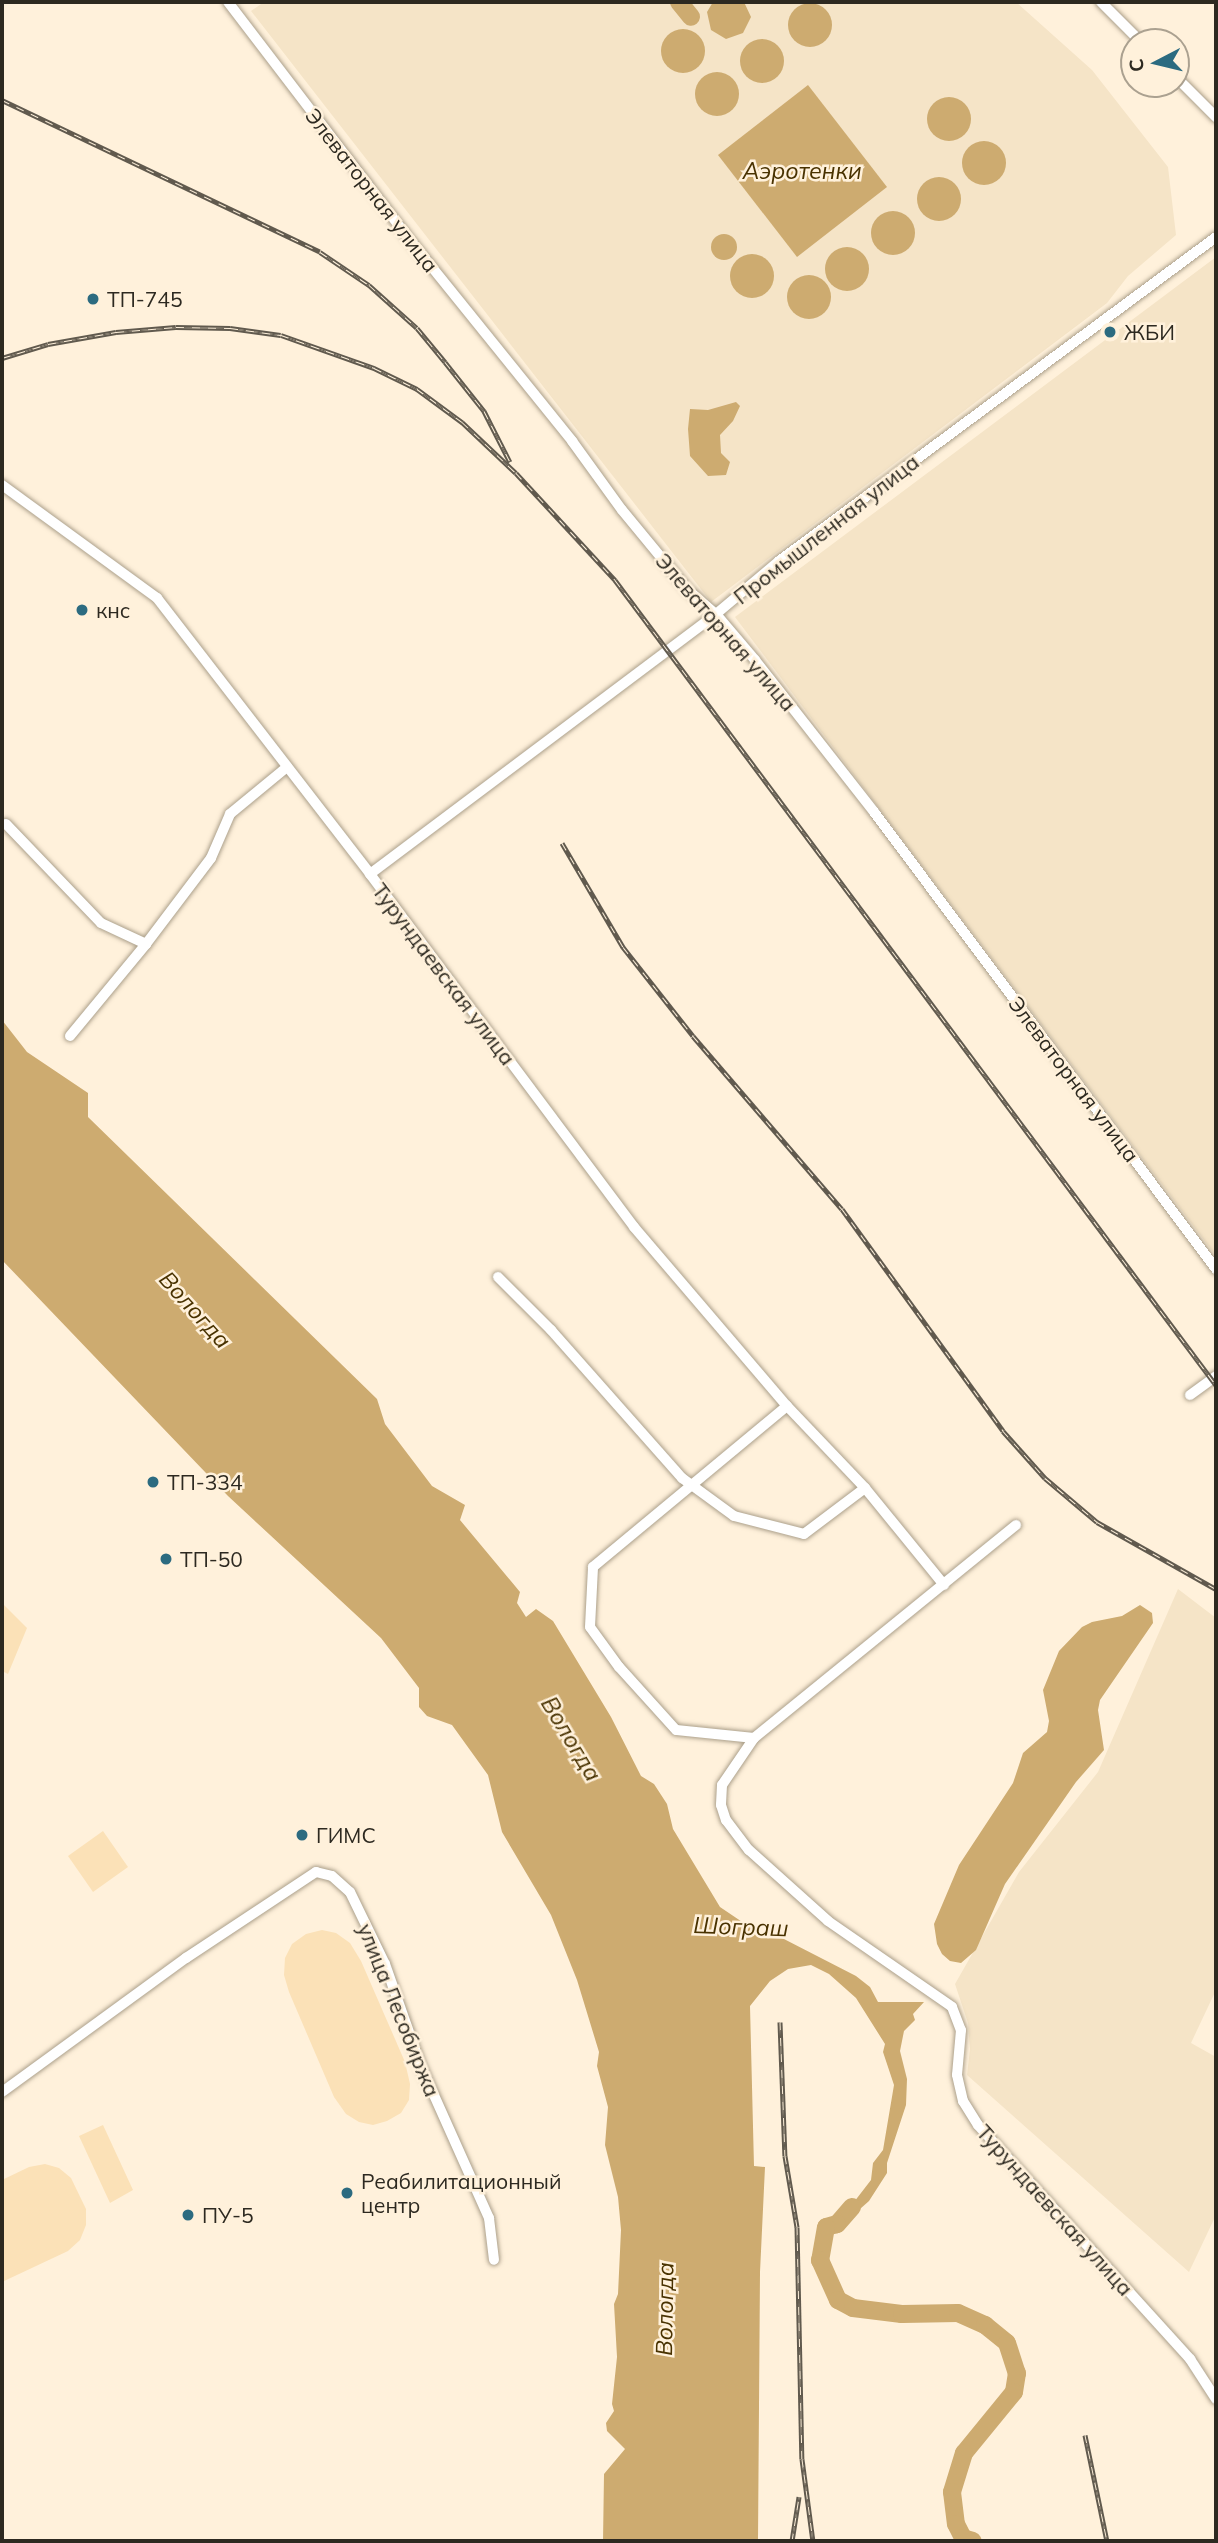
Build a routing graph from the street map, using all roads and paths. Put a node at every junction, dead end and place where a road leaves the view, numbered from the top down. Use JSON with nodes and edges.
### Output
{"nodes":[{"id":1,"x":228,"y":2,"type":"edge"},
{"id":2,"x":1101,"y":2,"type":"edge"},
{"id":3,"x":1127,"y":28,"type":"edge"},
{"id":4,"x":1190,"y":91,"type":"edge"},
{"id":5,"x":1216,"y":117,"type":"edge"},
{"id":6,"x":1216,"y":237,"type":"edge"},
{"id":7,"x":2,"y":485,"type":"edge"},
{"id":8,"x":716,"y":614,"type":"junction"},
{"id":9,"x":287,"y":766,"type":"junction"},
{"id":10,"x":6,"y":824,"type":"dead end"},
{"id":11,"x":370,"y":874,"type":"junction"},
{"id":12,"x":146,"y":944,"type":"junction"},
{"id":13,"x":70,"y":1036,"type":"dead end"},
{"id":14,"x":1216,"y":1269,"type":"edge"},
{"id":15,"x":498,"y":1277,"type":"dead end"},
{"id":16,"x":1216,"y":1376,"type":"edge"},
{"id":17,"x":1190,"y":1395,"type":"dead end"},
{"id":18,"x":787,"y":1406,"type":"junction"},
{"id":19,"x":691,"y":1484,"type":"junction"},
{"id":20,"x":865,"y":1488,"type":"junction"},
{"id":21,"x":1016,"y":1525,"type":"dead end"},
{"id":22,"x":944,"y":1585,"type":"junction"},
{"id":23,"x":754,"y":1738,"type":"junction"},
{"id":24,"x":2,"y":2092,"type":"edge"},
{"id":25,"x":494,"y":2260,"type":"dead end"},
{"id":26,"x":1216,"y":2399,"type":"edge"}],
"edges":[{"from":1,"to":8,"type":"street","name":"Элеваторная улица"},
{"from":2,"to":3,"type":"street"},
{"from":4,"to":5,"type":"street"},
{"from":6,"to":8,"type":"street","name":"Промышленная улица"},
{"from":7,"to":9,"type":"street","name":"Турундаевская улица"},
{"from":8,"to":11,"type":"street","name":"Промышленная улица"},
{"from":8,"to":14,"type":"street","name":"Элеваторная улица"},
{"from":9,"to":11,"type":"street","name":"Турундаевская улица"},
{"from":9,"to":12,"type":"street"},
{"from":10,"to":12,"type":"street"},
{"from":11,"to":18,"type":"street","name":"Турундаевская улица"},
{"from":12,"to":13,"type":"street"},
{"from":15,"to":19,"type":"street"},
{"from":16,"to":17,"type":"street"},
{"from":18,"to":19,"type":"street"},
{"from":18,"to":20,"type":"street","name":"Турундаевская улица"},
{"from":19,"to":20,"type":"street"},
{"from":19,"to":23,"type":"street"},
{"from":20,"to":22,"type":"street","name":"Турундаевская улица"},
{"from":21,"to":22,"type":"street","name":"Турундаевская улица"},
{"from":22,"to":23,"type":"street","name":"Турундаевская улица"},
{"from":23,"to":26,"type":"street","name":"Турундаевская улица"},
{"from":24,"to":25,"type":"street","name":"улица Лесобиржа"}]}
